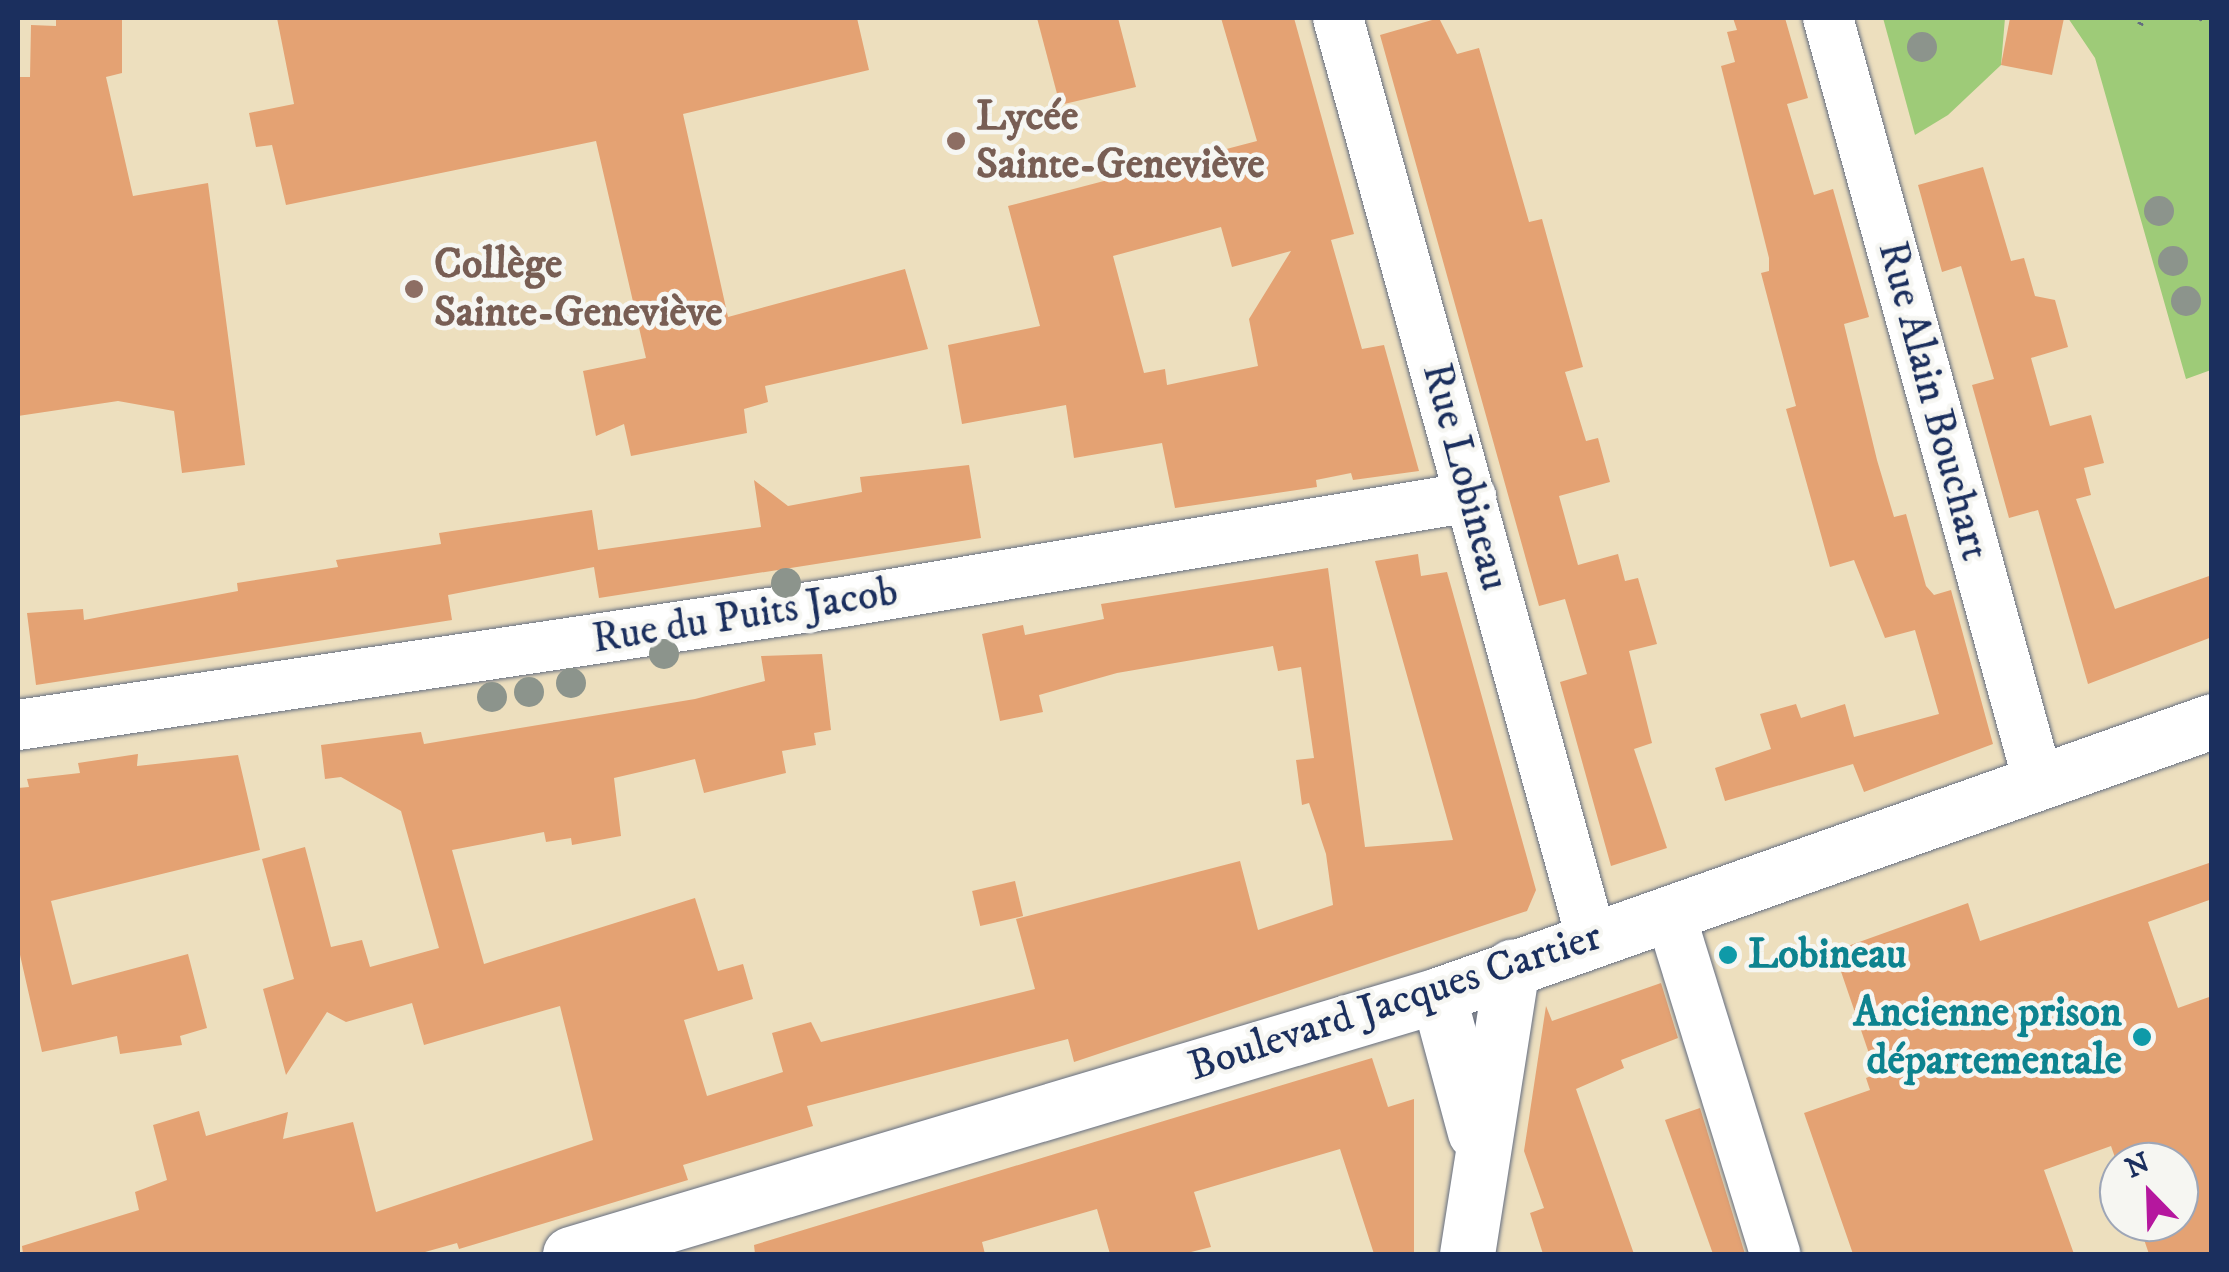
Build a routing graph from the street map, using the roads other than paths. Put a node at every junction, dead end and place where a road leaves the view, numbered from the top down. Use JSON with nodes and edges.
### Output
{"nodes":[{"id":1,"x":1338,"y":18,"type":"edge"},
{"id":2,"x":1828,"y":18,"type":"edge"},
{"id":3,"x":1471,"y":497,"type":"junction"},
{"id":4,"x":2212,"y":720,"type":"edge"},
{"id":5,"x":18,"y":725,"type":"edge"},
{"id":6,"x":2039,"y":784,"type":"junction"},
{"id":7,"x":1671,"y":917,"type":"junction"},
{"id":8,"x":1591,"y":937,"type":"junction"},
{"id":9,"x":1512,"y":968,"type":"junction"},
{"id":10,"x":1438,"y":995,"type":"junction"},
{"id":11,"x":1479,"y":1150,"type":"junction"},
{"id":12,"x":570,"y":1254,"type":"edge"},
{"id":13,"x":1467,"y":1254,"type":"edge"},
{"id":14,"x":1775,"y":1254,"type":"edge"}],
"edges":[{"from":1,"to":3,"type":"street","name":"Rue Lobineau"},
{"from":2,"to":6,"type":"street","name":"Rue Alain Bouchart"},
{"from":3,"to":5,"type":"street","name":"Rue du Puits Jacob"},
{"from":3,"to":8,"type":"street","name":"Rue Lobineau"},
{"from":4,"to":6,"type":"street","name":"Boulevard Jacques Cartier"},
{"from":6,"to":7,"type":"street","name":"Boulevard Jacques Cartier"},
{"from":7,"to":8,"type":"street","name":"Boulevard Jacques Cartier"},
{"from":7,"to":14,"type":"street"},
{"from":8,"to":9,"type":"street","name":"Boulevard Jacques Cartier"},
{"from":9,"to":10,"type":"street","name":"Boulevard Jacques Cartier"},
{"from":9,"to":11,"type":"street"},
{"from":10,"to":11,"type":"street"},
{"from":10,"to":12,"type":"street","name":"Boulevard Jacques Cartier"},
{"from":11,"to":13,"type":"street"}]}
